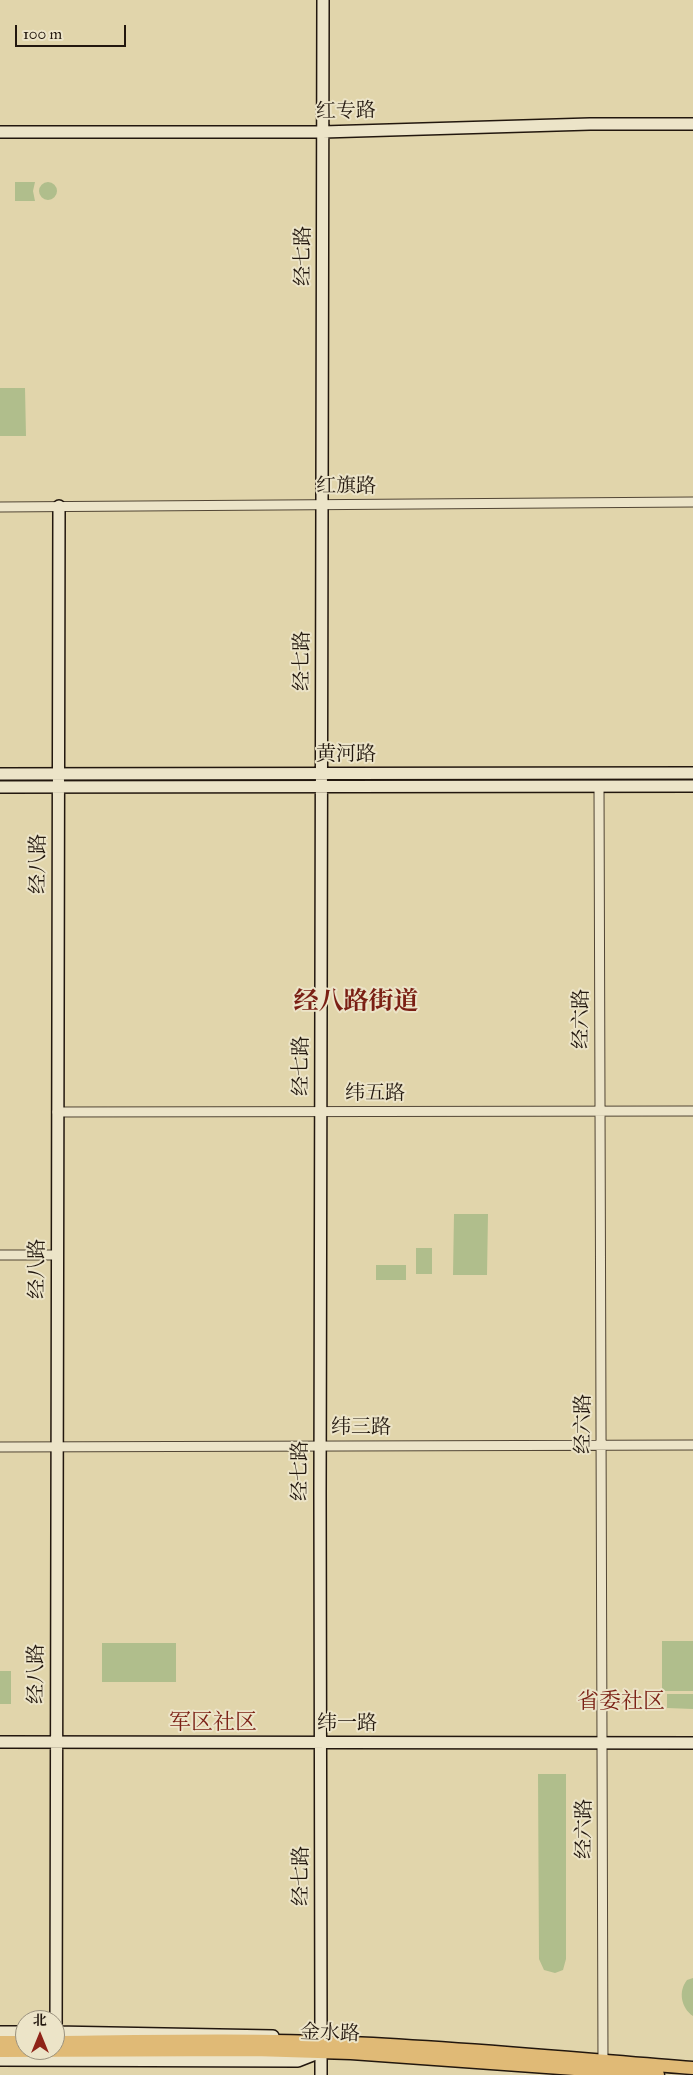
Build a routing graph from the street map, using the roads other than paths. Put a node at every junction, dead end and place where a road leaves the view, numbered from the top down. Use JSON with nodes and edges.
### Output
{"nodes":[{"id":1,"x":323,"y":0,"type":"edge"},
{"id":2,"x":693,"y":124,"type":"edge"},
{"id":3,"x":0,"y":132,"type":"edge"},
{"id":4,"x":323,"y":132,"type":"junction"},
{"id":5,"x":693,"y":502,"type":"edge"},
{"id":6,"x":322,"y":505,"type":"junction"},
{"id":7,"x":59,"y":506,"type":"junction"},
{"id":8,"x":0,"y":507,"type":"edge"},
{"id":9,"x":693,"y":773,"type":"edge"},
{"id":10,"x":0,"y":774,"type":"edge"},
{"id":11,"x":58,"y":774,"type":"junction"},
{"id":12,"x":322,"y":774,"type":"junction"},
{"id":13,"x":599,"y":786,"type":"junction"},
{"id":14,"x":693,"y":786,"type":"edge"},
{"id":15,"x":0,"y":787,"type":"edge"},
{"id":16,"x":58,"y":787,"type":"junction"},
{"id":17,"x":322,"y":787,"type":"junction"},
{"id":18,"x":321,"y":1111,"type":"junction"},
{"id":19,"x":600,"y":1111,"type":"junction"},
{"id":20,"x":693,"y":1111,"type":"edge"},
{"id":21,"x":57,"y":1112,"type":"junction"},
{"id":22,"x":0,"y":1255,"type":"edge"},
{"id":23,"x":56,"y":1255,"type":"junction"},
{"id":24,"x":693,"y":1445,"type":"edge"},
{"id":25,"x":0,"y":1446,"type":"edge"},
{"id":26,"x":56,"y":1446,"type":"junction"},
{"id":27,"x":320,"y":1446,"type":"junction"},
{"id":28,"x":601,"y":1446,"type":"junction"},
{"id":29,"x":0,"y":1742,"type":"edge"},
{"id":30,"x":56,"y":1742,"type":"junction"},
{"id":31,"x":321,"y":1743,"type":"junction"},
{"id":32,"x":602,"y":1743,"type":"junction"},
{"id":33,"x":693,"y":1743,"type":"edge"},
{"id":34,"x":55,"y":2010,"type":"edge"},
{"id":35,"x":0,"y":2032,"type":"edge"},
{"id":36,"x":65,"y":2035,"type":"edge"},
{"id":37,"x":15,"y":2036,"type":"edge"},
{"id":38,"x":65,"y":2036,"type":"edge"},
{"id":39,"x":15,"y":2039,"type":"edge"},
{"id":40,"x":0,"y":2040,"type":"edge"},
{"id":41,"x":254,"y":2045,"type":"junction"},
{"id":42,"x":322,"y":2047,"type":"junction"},
{"id":43,"x":0,"y":2052,"type":"edge"},
{"id":44,"x":0,"y":2060,"type":"edge"},
{"id":45,"x":603,"y":2061,"type":"junction"},
{"id":46,"x":693,"y":2061,"type":"edge"},
{"id":47,"x":693,"y":2068,"type":"edge"},
{"id":48,"x":644,"y":2071,"type":"edge"},
{"id":49,"x":321,"y":2075,"type":"edge"},
{"id":50,"x":658,"y":2075,"type":"edge"}],
"edges":[{"from":1,"to":4,"type":"street","name":"经七路"},
{"from":2,"to":4,"type":"street","name":"红专路"},
{"from":3,"to":4,"type":"street","name":"红专路"},
{"from":4,"to":6,"type":"street","name":"经七路"},
{"from":5,"to":6,"type":"street","name":"红旗路"},
{"from":6,"to":7,"type":"street","name":"红旗路"},
{"from":6,"to":12,"type":"street","name":"经七路"},
{"from":7,"to":8,"type":"street","name":"红旗路"},
{"from":7,"to":11,"type":"street","name":"经八路"},
{"from":9,"to":12,"type":"street","name":"黄河路"},
{"from":10,"to":11,"type":"street","name":"黄河路"},
{"from":11,"to":12,"type":"street","name":"黄河路"},
{"from":11,"to":16,"type":"street","name":"经八路"},
{"from":12,"to":17,"type":"street","name":"经七路"},
{"from":13,"to":14,"type":"street","name":"黄河路"},
{"from":13,"to":17,"type":"street","name":"黄河路"},
{"from":13,"to":19,"type":"street","name":"经六路"},
{"from":15,"to":16,"type":"street","name":"黄河路"},
{"from":16,"to":17,"type":"street","name":"黄河路"},
{"from":16,"to":21,"type":"street","name":"经八路"},
{"from":17,"to":18,"type":"street","name":"经七路"},
{"from":18,"to":19,"type":"street","name":"纬五路"},
{"from":18,"to":21,"type":"street","name":"纬五路"},
{"from":18,"to":27,"type":"street","name":"经七路"},
{"from":19,"to":20,"type":"street","name":"纬五路"},
{"from":19,"to":28,"type":"street","name":"经六路"},
{"from":21,"to":23,"type":"street","name":"经八路"},
{"from":22,"to":23,"type":"street"},
{"from":23,"to":26,"type":"street","name":"经八路"},
{"from":24,"to":28,"type":"street","name":"纬三路"},
{"from":25,"to":26,"type":"street","name":"纬三路"},
{"from":26,"to":27,"type":"street","name":"纬三路"},
{"from":26,"to":30,"type":"street","name":"经八路"},
{"from":27,"to":28,"type":"street","name":"纬三路"},
{"from":27,"to":31,"type":"street","name":"经七路"},
{"from":28,"to":32,"type":"street","name":"经六路"},
{"from":29,"to":30,"type":"street","name":"纬一路"},
{"from":30,"to":31,"type":"street","name":"纬一路"},
{"from":30,"to":34,"type":"street","name":"经八路"},
{"from":31,"to":32,"type":"street","name":"纬一路"},
{"from":31,"to":42,"type":"street","name":"经七路"},
{"from":32,"to":33,"type":"street","name":"纬一路"},
{"from":32,"to":45,"type":"street","name":"经六路"},
{"from":35,"to":37,"type":"street"},
{"from":36,"to":42,"type":"street"},
{"from":38,"to":41,"type":"main road","name":"金水路"},
{"from":39,"to":40,"type":"main road"},
{"from":41,"to":42,"type":"main road","name":"金水路"},
{"from":41,"to":43,"type":"main road","name":"金水路"},
{"from":42,"to":44,"type":"street"},
{"from":42,"to":45,"type":"main road","name":"金水路"},
{"from":42,"to":48,"type":"main road","name":"金水路"},
{"from":42,"to":49,"type":"street","name":"经七路"},
{"from":45,"to":48,"type":"main road","name":"金水路"},
{"from":46,"to":48,"type":"main road"},
{"from":47,"to":48,"type":"main road","name":"金水路"},
{"from":48,"to":50,"type":"main road","name":"金水路"}]}
